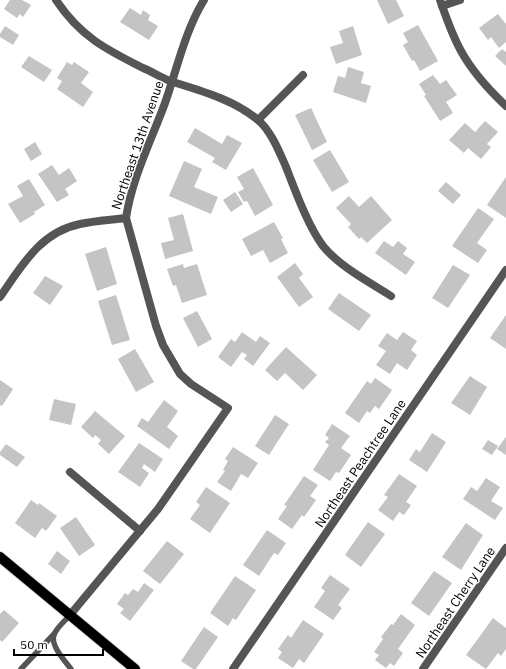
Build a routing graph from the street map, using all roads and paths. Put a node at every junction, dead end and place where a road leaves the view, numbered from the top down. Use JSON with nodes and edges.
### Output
{"nodes":[{"id":1,"x":56,"y":0,"type":"edge"},
{"id":2,"x":204,"y":0,"type":"edge"},
{"id":3,"x":460,"y":0,"type":"edge"},
{"id":4,"x":441,"y":3,"type":"edge"},
{"id":5,"x":303,"y":75,"type":"dead end"},
{"id":6,"x":171,"y":82,"type":"junction"},
{"id":7,"x":506,"y":106,"type":"edge"},
{"id":8,"x":258,"y":120,"type":"junction"},
{"id":9,"x":126,"y":218,"type":"junction"},
{"id":10,"x":506,"y":270,"type":"edge"},
{"id":11,"x":391,"y":296,"type":"dead end"},
{"id":12,"x":0,"y":297,"type":"edge"},
{"id":13,"x":70,"y":472,"type":"dead end"},
{"id":14,"x":140,"y":532,"type":"junction"},
{"id":15,"x":506,"y":548,"type":"edge"},
{"id":16,"x":0,"y":557,"type":"edge"},
{"id":17,"x":70,"y":615,"type":"junction"},
{"id":18,"x":54,"y":634,"type":"junction"},
{"id":19,"x":21,"y":669,"type":"edge"},
{"id":20,"x":71,"y":669,"type":"edge"},
{"id":21,"x":135,"y":669,"type":"edge"},
{"id":22,"x":233,"y":669,"type":"edge"},
{"id":23,"x":423,"y":669,"type":"edge"}],
"edges":[{"from":1,"to":6,"type":"street"},
{"from":2,"to":6,"type":"street","name":"Northeast 13th Avenue"},
{"from":3,"to":4,"type":"street"},
{"from":4,"to":7,"type":"street"},
{"from":5,"to":8,"type":"street"},
{"from":6,"to":8,"type":"street"},
{"from":6,"to":9,"type":"street","name":"Northeast 13th Avenue"},
{"from":8,"to":11,"type":"street"},
{"from":9,"to":12,"type":"street","name":"Northeast 13th Avenue"},
{"from":9,"to":14,"type":"street"},
{"from":10,"to":22,"type":"street","name":"Northeast Peachtree Lane"},
{"from":13,"to":14,"type":"street"},
{"from":14,"to":17,"type":"street"},
{"from":15,"to":23,"type":"street","name":"Northeast Cherry Lane"},
{"from":16,"to":17,"type":"main road"},
{"from":17,"to":18,"type":"lane"},
{"from":17,"to":21,"type":"main road"},
{"from":18,"to":19,"type":"lane"},
{"from":18,"to":20,"type":"lane"}]}
